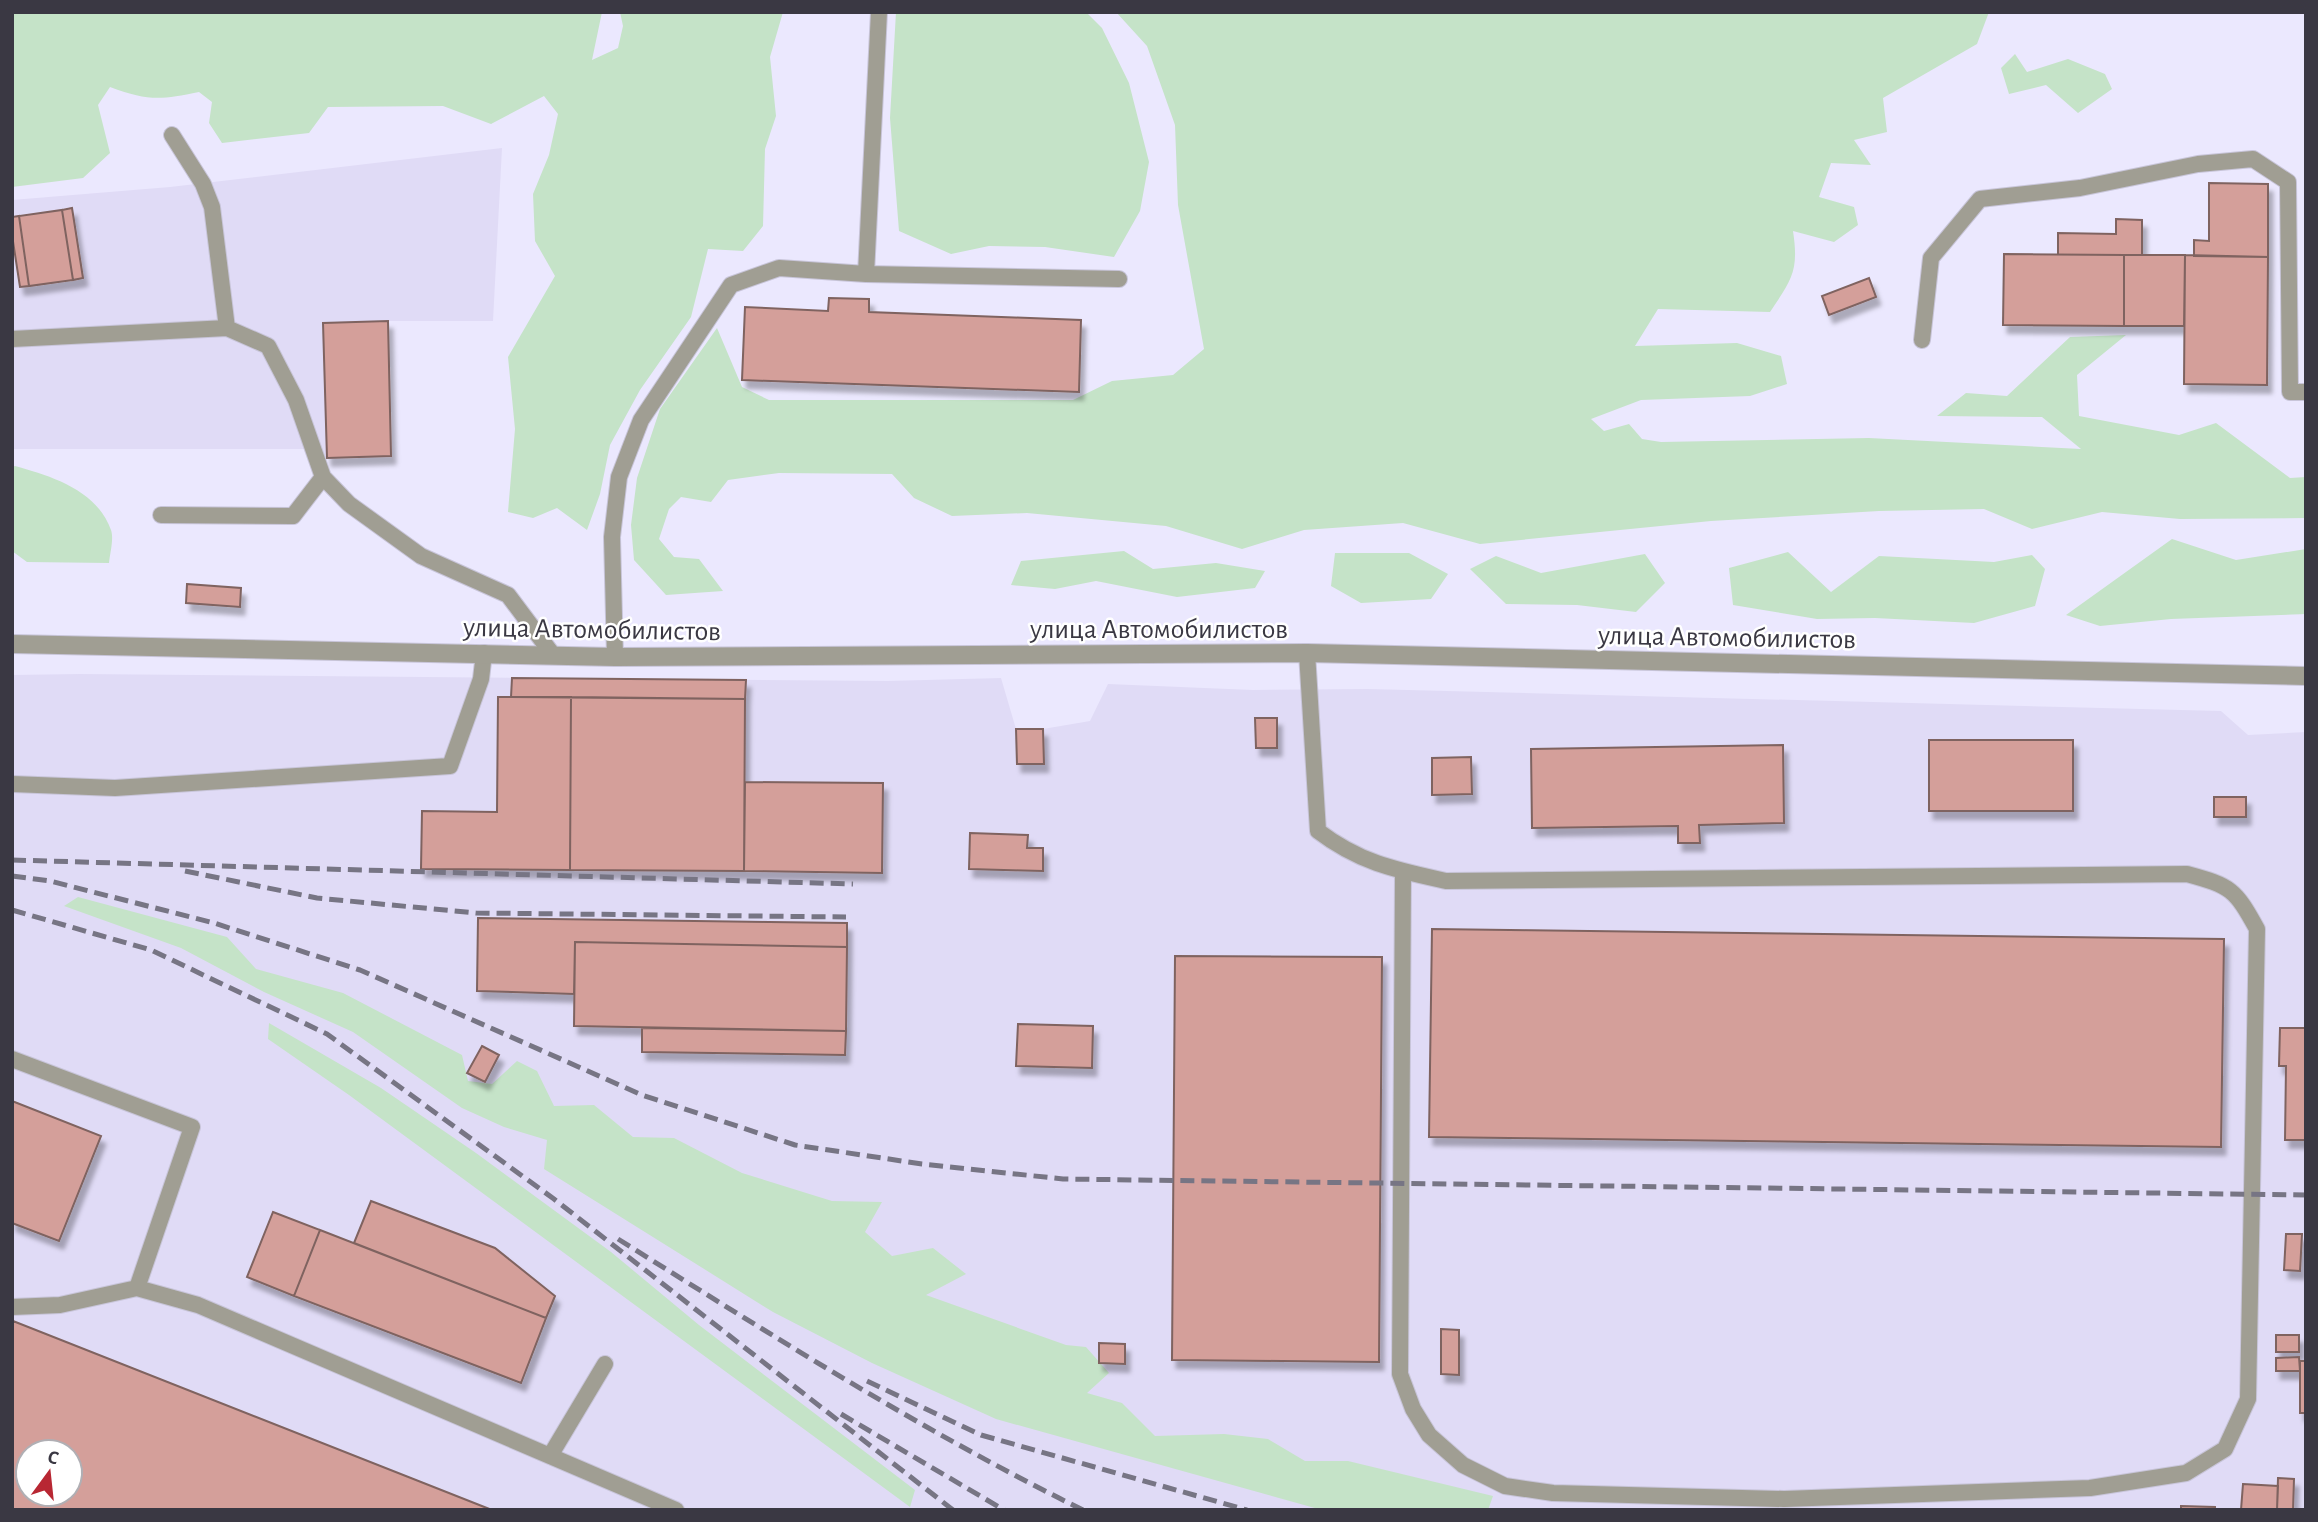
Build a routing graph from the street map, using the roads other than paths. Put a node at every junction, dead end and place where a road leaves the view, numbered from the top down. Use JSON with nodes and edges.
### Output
{"nodes":[{"id":1,"x":879,"y":12,"type":"edge"},
{"id":2,"x":172,"y":135,"type":"dead end"},
{"id":3,"x":866,"y":274,"type":"junction"},
{"id":4,"x":1119,"y":279,"type":"dead end"},
{"id":5,"x":227,"y":328,"type":"junction"},
{"id":6,"x":12,"y":339,"type":"edge"},
{"id":7,"x":1922,"y":340,"type":"dead end"},
{"id":8,"x":2306,"y":392,"type":"edge"},
{"id":9,"x":323,"y":477,"type":"junction"},
{"id":10,"x":161,"y":515,"type":"dead end"},
{"id":11,"x":12,"y":644,"type":"edge"},
{"id":12,"x":484,"y":653,"type":"junction"},
{"id":13,"x":1307,"y":653,"type":"junction"},
{"id":14,"x":554,"y":655,"type":"junction"},
{"id":15,"x":615,"y":657,"type":"junction"},
{"id":16,"x":2306,"y":676,"type":"edge"},
{"id":17,"x":12,"y":784,"type":"edge"},
{"id":18,"x":1403,"y":872,"type":"junction"},
{"id":19,"x":12,"y":1059,"type":"edge"},
{"id":20,"x":137,"y":1288,"type":"junction"},
{"id":21,"x":12,"y":1307,"type":"edge"},
{"id":22,"x":605,"y":1364,"type":"dead end"},
{"id":23,"x":550,"y":1456,"type":"junction"},
{"id":24,"x":676,"y":1510,"type":"edge"}],
"edges":[{"from":1,"to":3,"type":"lane"},
{"from":2,"to":5,"type":"lane"},
{"from":3,"to":4,"type":"lane"},
{"from":3,"to":15,"type":"lane"},
{"from":5,"to":6,"type":"lane"},
{"from":5,"to":9,"type":"lane"},
{"from":7,"to":8,"type":"lane"},
{"from":9,"to":10,"type":"lane"},
{"from":9,"to":14,"type":"lane"},
{"from":11,"to":12,"type":"street","name":"улица Автомобилистов"},
{"from":12,"to":14,"type":"street","name":"улица Автомобилистов"},
{"from":12,"to":17,"type":"lane"},
{"from":13,"to":15,"type":"street","name":"улица Автомобилистов"},
{"from":13,"to":16,"type":"street","name":"улица Автомобилистов"},
{"from":13,"to":18,"type":"lane"},
{"from":14,"to":15,"type":"street","name":"улица Автомобилистов"},
{"from":18,"to":18,"type":"lane"},
{"from":19,"to":20,"type":"lane"},
{"from":20,"to":21,"type":"lane"},
{"from":20,"to":23,"type":"lane"},
{"from":22,"to":23,"type":"lane"},
{"from":23,"to":24,"type":"lane"}]}
